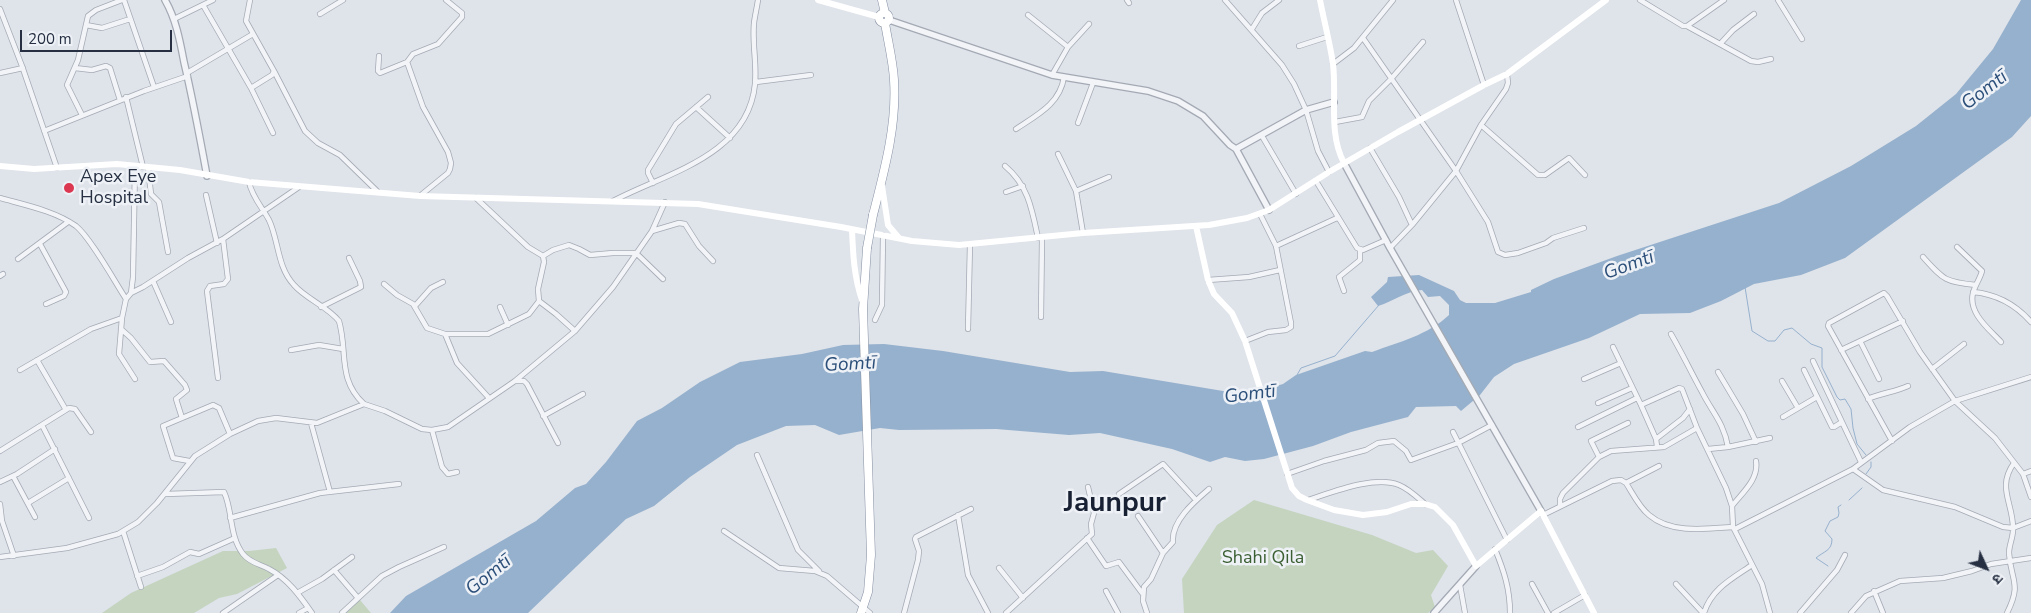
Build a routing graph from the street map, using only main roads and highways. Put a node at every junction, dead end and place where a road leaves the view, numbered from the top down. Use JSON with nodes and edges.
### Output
{"nodes":[{"id":1,"x":818,"y":0,"type":"edge"},
{"id":2,"x":882,"y":0,"type":"edge"},
{"id":3,"x":1320,"y":0,"type":"edge"},
{"id":4,"x":1606,"y":0,"type":"edge"},
{"id":5,"x":884,"y":18,"type":"junction"},
{"id":6,"x":1344,"y":163,"type":"junction"},
{"id":7,"x":0,"y":166,"type":"edge"},
{"id":8,"x":881,"y":184,"type":"junction"},
{"id":9,"x":1196,"y":226,"type":"junction"},
{"id":10,"x":852,"y":230,"type":"junction"},
{"id":11,"x":899,"y":238,"type":"junction"},
{"id":12,"x":863,"y":305,"type":"junction"},
{"id":13,"x":862,"y":610,"type":"edge"},
{"id":14,"x":1594,"y":613,"type":"edge"}],
"edges":[{"from":1,"to":5,"type":"main road"},
{"from":2,"to":5,"type":"highway"},
{"from":3,"to":6,"type":"main road"},
{"from":4,"to":6,"type":"main road"},
{"from":5,"to":8,"type":"highway"},
{"from":6,"to":9,"type":"main road"},
{"from":7,"to":10,"type":"main road"},
{"from":8,"to":11,"type":"main road"},
{"from":8,"to":12,"type":"highway","bridge":true},
{"from":9,"to":11,"type":"main road"},
{"from":9,"to":14,"type":"main road"},
{"from":10,"to":11,"type":"main road"},
{"from":10,"to":12,"type":"main road"},
{"from":12,"to":13,"type":"highway"}]}
